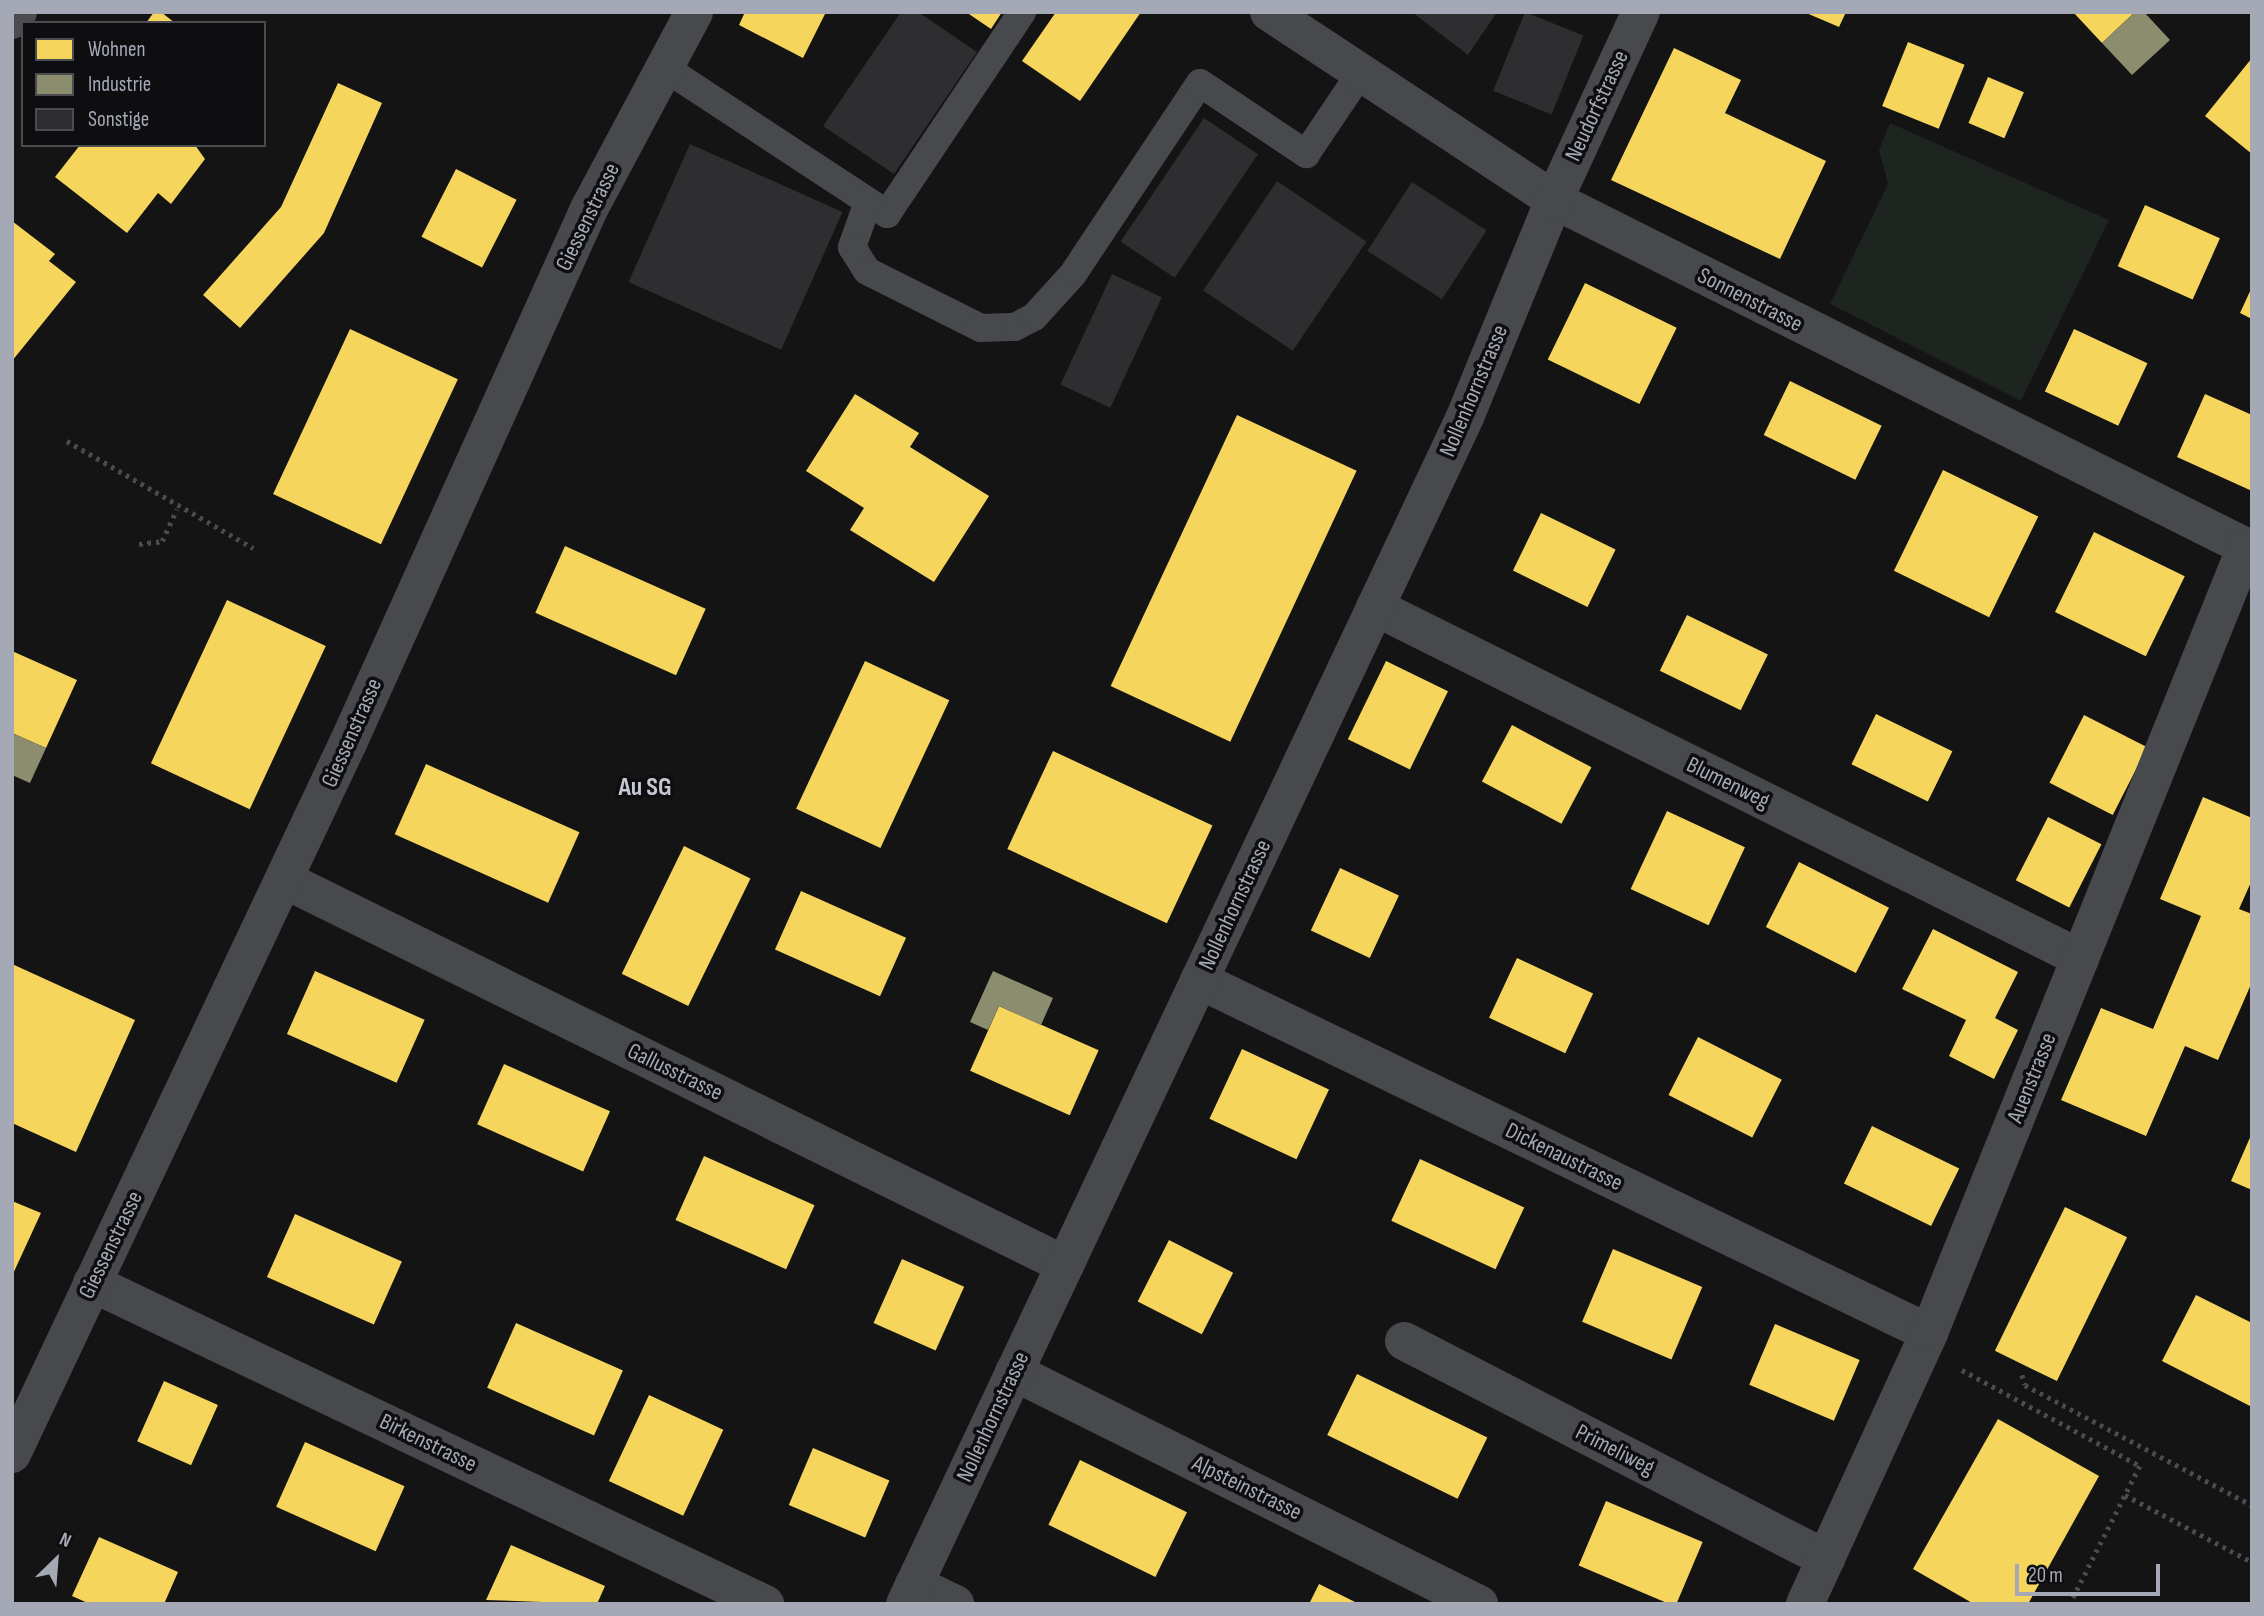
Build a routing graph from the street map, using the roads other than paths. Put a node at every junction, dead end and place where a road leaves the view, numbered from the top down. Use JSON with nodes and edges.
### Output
{"nodes":[{"id":1,"x":18,"y":12,"type":"edge"},
{"id":2,"x":694,"y":12,"type":"edge"},
{"id":3,"x":1022,"y":12,"type":"edge"},
{"id":4,"x":1269,"y":12,"type":"edge"},
{"id":5,"x":1641,"y":12,"type":"edge"},
{"id":6,"x":12,"y":20,"type":"edge"},
{"id":7,"x":665,"y":68,"type":"junction"},
{"id":8,"x":1359,"y":75,"type":"junction"},
{"id":9,"x":1553,"y":200,"type":"junction"},
{"id":10,"x":868,"y":202,"type":"junction"},
{"id":11,"x":2249,"y":549,"type":"edge"},
{"id":12,"x":1375,"y":607,"type":"junction"},
{"id":13,"x":285,"y":880,"type":"junction"},
{"id":14,"x":2080,"y":958,"type":"junction"},
{"id":15,"x":1199,"y":981,"type":"junction"},
{"id":16,"x":1065,"y":1265,"type":"junction"},
{"id":17,"x":92,"y":1283,"type":"junction"},
{"id":18,"x":1404,"y":1341,"type":"dead end"},
{"id":19,"x":1926,"y":1341,"type":"junction"},
{"id":20,"x":1014,"y":1372,"type":"junction"},
{"id":21,"x":12,"y":1454,"type":"edge"},
{"id":22,"x":1826,"y":1559,"type":"junction"},
{"id":23,"x":910,"y":1594,"type":"edge"},
{"id":24,"x":765,"y":1604,"type":"edge"},
{"id":25,"x":956,"y":1604,"type":"edge"},
{"id":26,"x":1479,"y":1604,"type":"edge"},
{"id":27,"x":1805,"y":1604,"type":"edge"}],
"edges":[{"from":1,"to":6,"type":"main road"},
{"from":2,"to":7,"type":"street","name":"Giessenstrasse"},
{"from":3,"to":10,"type":"lane"},
{"from":4,"to":8,"type":"street","name":"Sonnenstrasse"},
{"from":5,"to":9,"type":"street","name":"Neudorfstrasse"},
{"from":7,"to":10,"type":"lane"},
{"from":7,"to":13,"type":"street","name":"Giessenstrasse"},
{"from":8,"to":9,"type":"street","name":"Sonnenstrasse"},
{"from":8,"to":10,"type":"lane"},
{"from":9,"to":11,"type":"street","name":"Sonnenstrasse"},
{"from":9,"to":12,"type":"street","name":"Nollenhornstrasse"},
{"from":11,"to":14,"type":"street","name":"Auenstrasse"},
{"from":12,"to":14,"type":"street","name":"Blumenweg"},
{"from":12,"to":15,"type":"street","name":"Nollenhornstrasse"},
{"from":13,"to":16,"type":"street","name":"Gallusstrasse"},
{"from":13,"to":17,"type":"street","name":"Giessenstrasse"},
{"from":14,"to":19,"type":"street","name":"Auenstrasse"},
{"from":15,"to":16,"type":"street","name":"Nollenhornstrasse"},
{"from":15,"to":19,"type":"street","name":"Dickenaustrasse"},
{"from":16,"to":20,"type":"street","name":"Nollenhornstrasse"},
{"from":17,"to":21,"type":"street","name":"Giessenstrasse"},
{"from":17,"to":24,"type":"street","name":"Birkenstrasse"},
{"from":18,"to":22,"type":"street","name":"Primeliweg"},
{"from":19,"to":22,"type":"street","name":"Auenstrasse"},
{"from":20,"to":23,"type":"street","name":"Nollenhornstrasse"},
{"from":20,"to":26,"type":"street","name":"Alpsteinstrasse"},
{"from":22,"to":27,"type":"street","name":"Auenstrasse"},
{"from":23,"to":25,"type":"street"}]}
